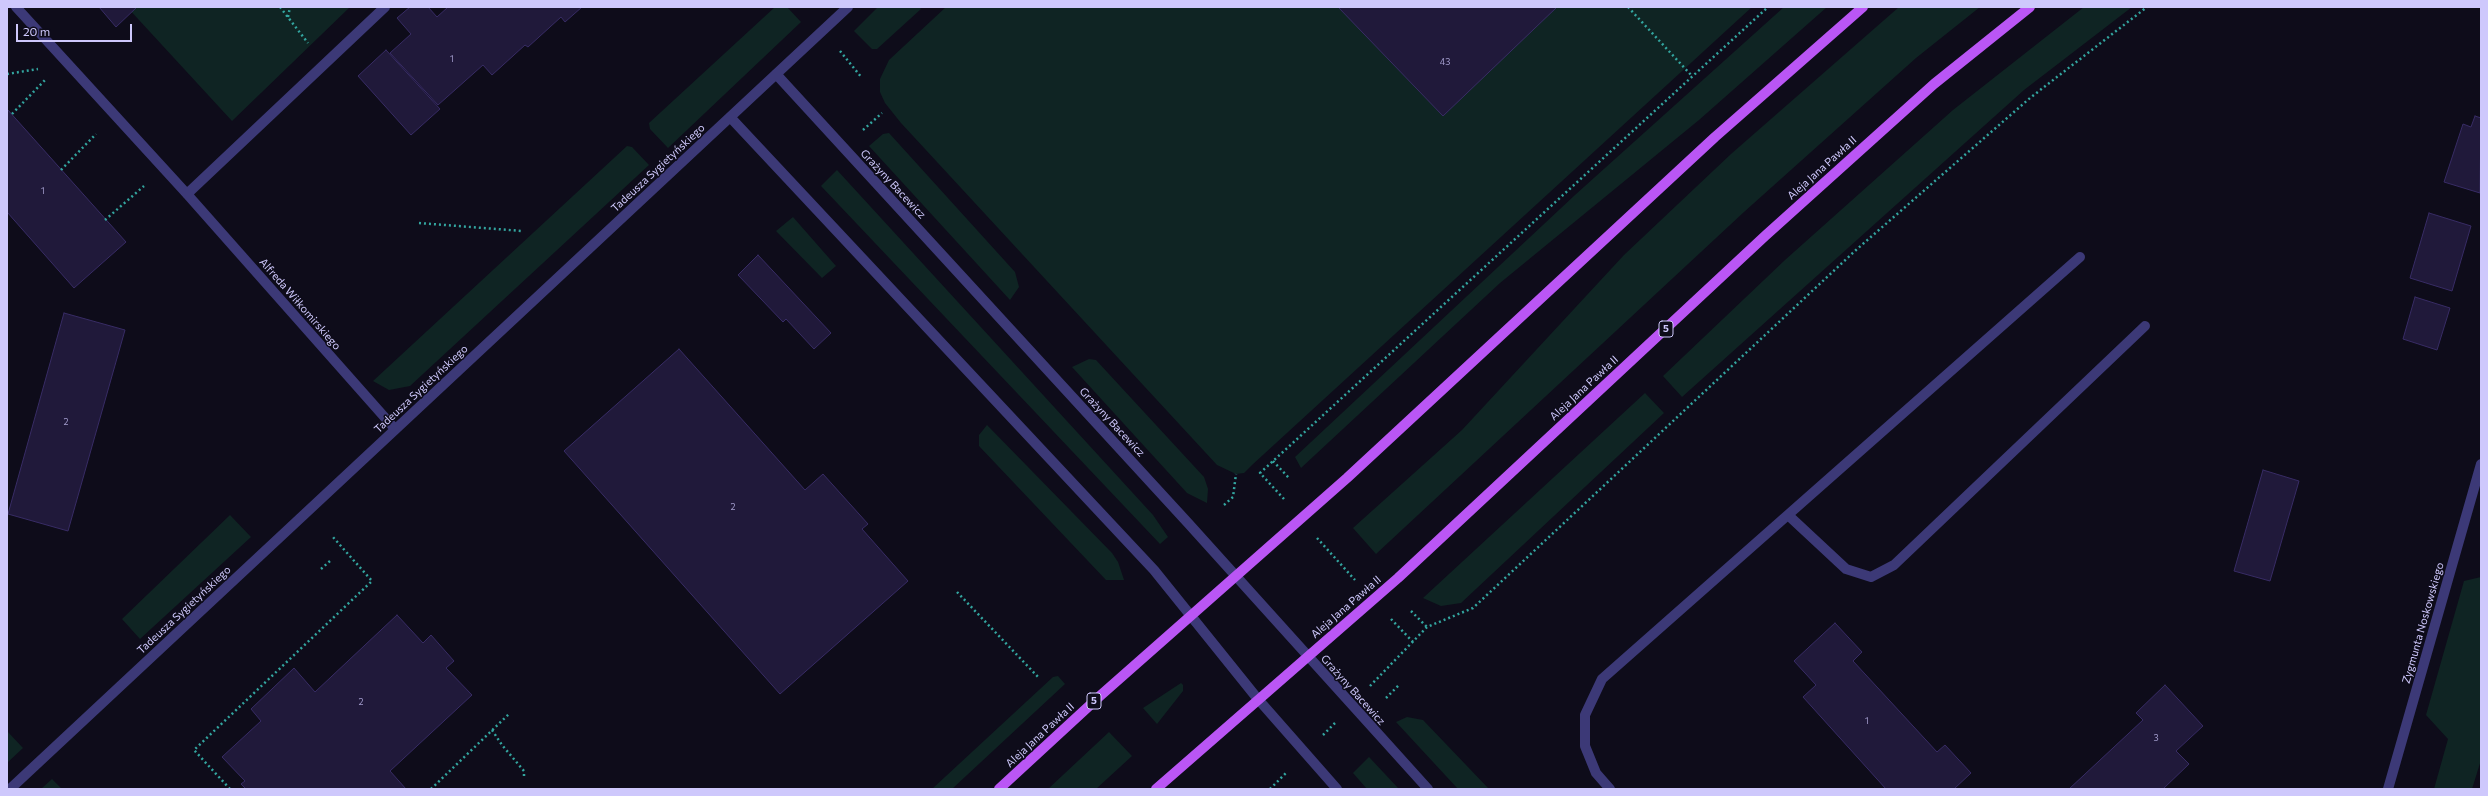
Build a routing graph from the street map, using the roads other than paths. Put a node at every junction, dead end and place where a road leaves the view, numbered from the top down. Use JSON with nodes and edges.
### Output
{"nodes":[{"id":1,"x":16,"y":7,"type":"edge"},
{"id":2,"x":385,"y":7,"type":"edge"},
{"id":3,"x":848,"y":7,"type":"edge"},
{"id":4,"x":1863,"y":7,"type":"edge"},
{"id":5,"x":2030,"y":7,"type":"edge"},
{"id":6,"x":776,"y":74,"type":"junction"},
{"id":7,"x":730,"y":117,"type":"junction"},
{"id":8,"x":187,"y":194,"type":"junction"},
{"id":9,"x":2080,"y":257,"type":"dead end"},
{"id":10,"x":2145,"y":326,"type":"dead end"},
{"id":11,"x":395,"y":429,"type":"junction"},
{"id":12,"x":2481,"y":464,"type":"edge"},
{"id":13,"x":1788,"y":515,"type":"junction"},
{"id":14,"x":1236,"y":576,"type":"junction"},
{"id":15,"x":1191,"y":616,"type":"junction"},
{"id":16,"x":1307,"y":657,"type":"junction"},
{"id":17,"x":1258,"y":698,"type":"junction"},
{"id":18,"x":10,"y":789,"type":"edge"},
{"id":19,"x":1000,"y":789,"type":"edge"},
{"id":20,"x":1156,"y":789,"type":"edge"},
{"id":21,"x":1337,"y":789,"type":"edge"},
{"id":22,"x":1428,"y":789,"type":"edge"},
{"id":23,"x":1610,"y":789,"type":"edge"},
{"id":24,"x":2388,"y":789,"type":"edge"}],
"edges":[{"from":1,"to":8,"type":"street","name":"Alfreda Wiłkomirskiego"},
{"from":2,"to":8,"type":"street"},
{"from":3,"to":6,"type":"street","name":"Tadeusza Sygietyńskiego"},
{"from":4,"to":14,"type":"main road","name":"Aleja Jana Pawła II","number":"5"},
{"from":5,"to":16,"type":"main road","name":"Aleja Jana Pawła II","number":"5"},
{"from":6,"to":7,"type":"street","name":"Tadeusza Sygietyńskiego"},
{"from":6,"to":14,"type":"street","name":"Grażyny Bacewicz"},
{"from":7,"to":11,"type":"street","name":"Tadeusza Sygietyńskiego"},
{"from":7,"to":15,"type":"street"},
{"from":8,"to":11,"type":"street","name":"Alfreda Wiłkomirskiego"},
{"from":9,"to":13,"type":"street"},
{"from":10,"to":13,"type":"street"},
{"from":11,"to":18,"type":"street","name":"Tadeusza Sygietyńskiego"},
{"from":12,"to":24,"type":"street","name":"Zygmunta Noskowskiego"},
{"from":13,"to":23,"type":"street"},
{"from":14,"to":15,"type":"main road","name":"Aleja Jana Pawła II","number":"5"},
{"from":14,"to":16,"type":"street","name":"Grażyny Bacewicz"},
{"from":15,"to":17,"type":"street"},
{"from":15,"to":19,"type":"main road","name":"Aleja Jana Pawła II","number":"5"},
{"from":16,"to":17,"type":"main road","name":"Aleja Jana Pawła II","number":"5"},
{"from":16,"to":22,"type":"street","name":"Grażyny Bacewicz"},
{"from":17,"to":20,"type":"main road","name":"Aleja Jana Pawła II","number":"5"},
{"from":17,"to":21,"type":"street"}]}
